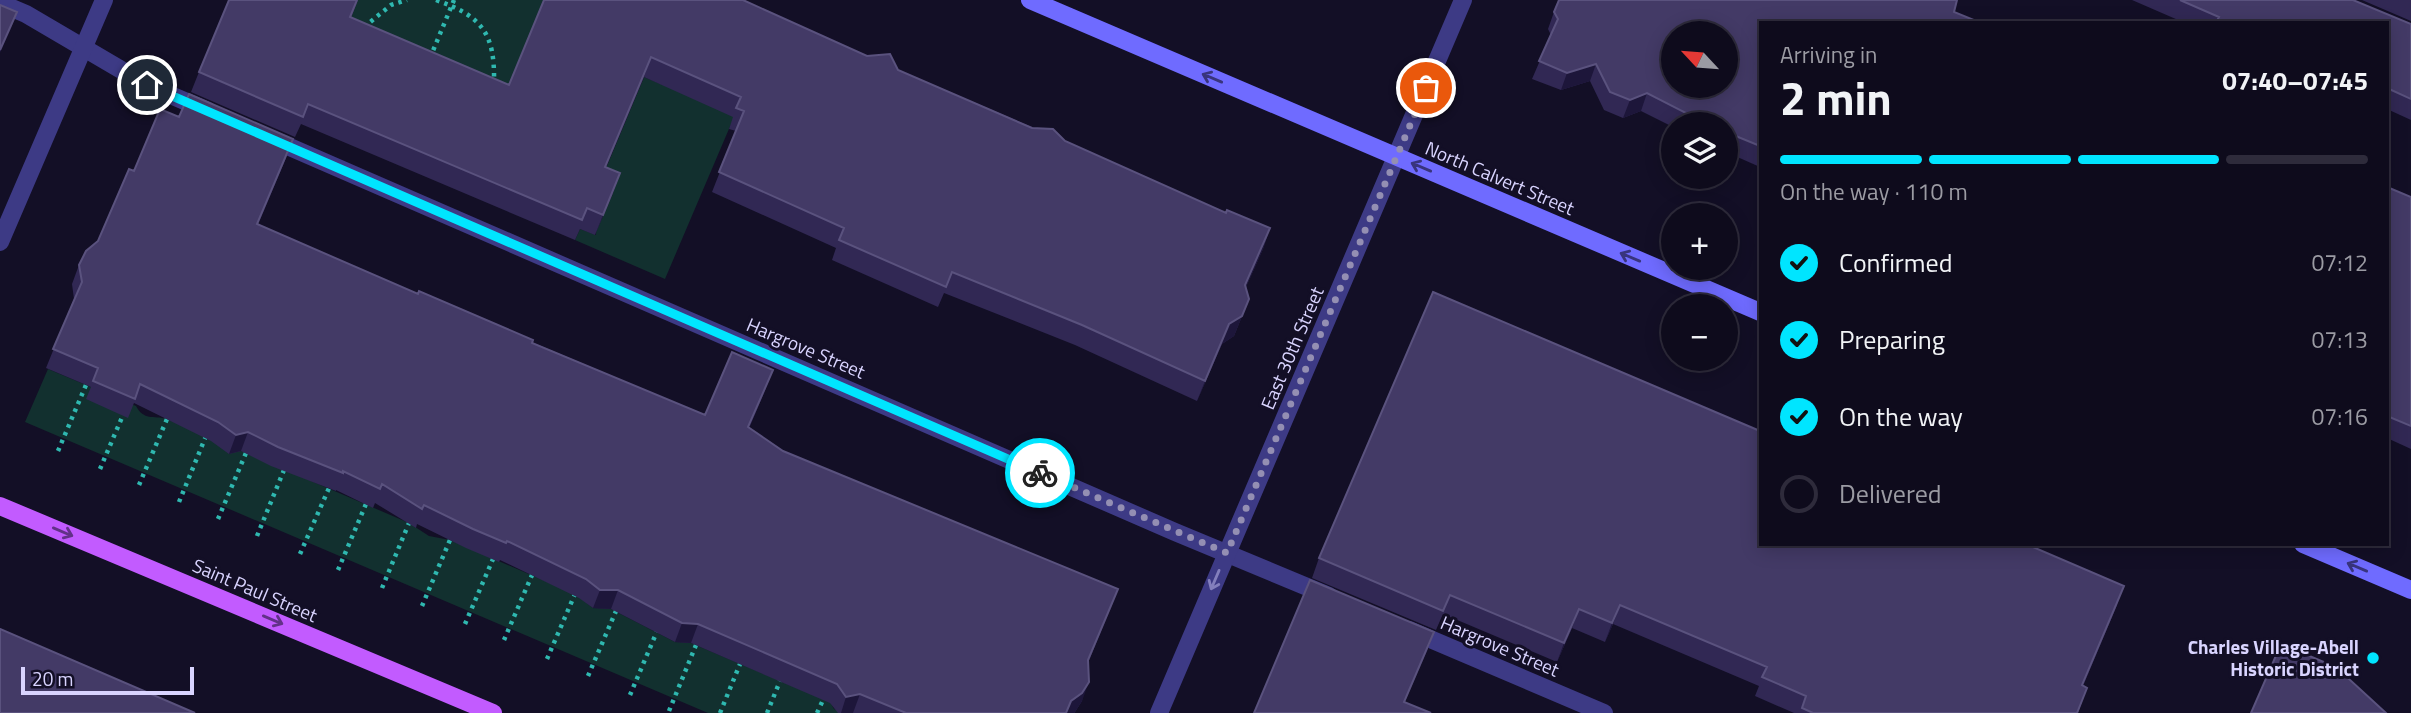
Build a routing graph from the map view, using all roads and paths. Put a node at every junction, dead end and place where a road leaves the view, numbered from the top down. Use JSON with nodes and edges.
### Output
{"nodes":[{"id":1,"x":104,"y":0,"type":"edge"},
{"id":2,"x":407,"y":0,"type":"edge"},
{"id":3,"x":436,"y":0,"type":"edge"},
{"id":4,"x":1030,"y":0,"type":"edge"},
{"id":5,"x":1463,"y":0,"type":"edge"},
{"id":6,"x":0,"y":3,"type":"edge"},
{"id":7,"x":453,"y":3,"type":"edge"},
{"id":8,"x":358,"y":33,"type":"edge"},
{"id":9,"x":84,"y":47,"type":"junction"},
{"id":10,"x":429,"y":60,"type":"edge"},
{"id":11,"x":494,"y":91,"type":"edge"},
{"id":12,"x":223,"y":118,"type":"edge"},
{"id":13,"x":249,"y":129,"type":"edge"},
{"id":14,"x":1397,"y":157,"type":"junction"},
{"id":15,"x":0,"y":242,"type":"edge"},
{"id":16,"x":1759,"y":312,"type":"edge"},
{"id":17,"x":86,"y":385,"type":"edge"},
{"id":18,"x":122,"y":415,"type":"edge"},
{"id":19,"x":167,"y":419,"type":"edge"},
{"id":20,"x":206,"y":436,"type":"edge"},
{"id":21,"x":58,"y":451,"type":"dead end"},
{"id":22,"x":246,"y":453,"type":"edge"},
{"id":23,"x":100,"y":469,"type":"dead end"},
{"id":24,"x":284,"y":470,"type":"edge"},
{"id":25,"x":139,"y":485,"type":"dead end"},
{"id":26,"x":329,"y":488,"type":"edge"},
{"id":27,"x":178,"y":502,"type":"dead end"},
{"id":28,"x":366,"y":504,"type":"edge"},
{"id":29,"x":0,"y":506,"type":"edge"},
{"id":30,"x":218,"y":519,"type":"dead end"},
{"id":31,"x":409,"y":523,"type":"edge"},
{"id":32,"x":257,"y":536,"type":"dead end"},
{"id":33,"x":450,"y":540,"type":"edge"},
{"id":34,"x":2309,"y":546,"type":"edge"},
{"id":35,"x":1227,"y":553,"type":"junction"},
{"id":36,"x":300,"y":554,"type":"dead end"},
{"id":37,"x":493,"y":559,"type":"edge"},
{"id":38,"x":338,"y":570,"type":"dead end"},
{"id":39,"x":532,"y":575,"type":"edge"},
{"id":40,"x":382,"y":588,"type":"dead end"},
{"id":41,"x":2411,"y":590,"type":"edge"},
{"id":42,"x":575,"y":594,"type":"edge"},
{"id":43,"x":1350,"y":605,"type":"edge"},
{"id":44,"x":422,"y":606,"type":"dead end"},
{"id":45,"x":616,"y":611,"type":"edge"},
{"id":46,"x":1388,"y":621,"type":"edge"},
{"id":47,"x":465,"y":624,"type":"dead end"},
{"id":48,"x":658,"y":629,"type":"edge"},
{"id":49,"x":504,"y":640,"type":"dead end"},
{"id":50,"x":696,"y":645,"type":"edge"},
{"id":51,"x":547,"y":659,"type":"dead end"},
{"id":52,"x":740,"y":664,"type":"edge"},
{"id":53,"x":588,"y":676,"type":"dead end"},
{"id":54,"x":780,"y":681,"type":"edge"},
{"id":55,"x":630,"y":695,"type":"dead end"},
{"id":56,"x":823,"y":699,"type":"edge"},
{"id":57,"x":668,"y":711,"type":"dead end"},
{"id":58,"x":493,"y":713,"type":"edge"},
{"id":59,"x":720,"y":713,"type":"edge"},
{"id":60,"x":767,"y":713,"type":"edge"},
{"id":61,"x":817,"y":713,"type":"edge"},
{"id":62,"x":1159,"y":713,"type":"edge"},
{"id":63,"x":1604,"y":713,"type":"edge"}],
"edges":[{"from":1,"to":9,"type":"street"},
{"from":2,"to":8,"type":"path"},
{"from":3,"to":7,"type":"path"},
{"from":14,"to":4,"type":"main road","name":"North Calvert Street","one_way":true},
{"from":5,"to":14,"type":"street","name":"East 30th Street"},
{"from":6,"to":9,"type":"street"},
{"from":7,"to":10,"type":"path"},
{"from":7,"to":11,"type":"path"},
{"from":9,"to":12,"type":"street"},
{"from":9,"to":15,"type":"street"},
{"from":13,"to":35,"type":"street","name":"Hargrove Street"},
{"from":16,"to":14,"type":"main road","name":"North Calvert Street","one_way":true},
{"from":14,"to":35,"type":"street","name":"East 30th Street"},
{"from":17,"to":21,"type":"path"},
{"from":18,"to":23,"type":"path"},
{"from":19,"to":25,"type":"path"},
{"from":20,"to":27,"type":"path"},
{"from":22,"to":30,"type":"path"},
{"from":24,"to":32,"type":"path"},
{"from":26,"to":36,"type":"path"},
{"from":28,"to":38,"type":"path"},
{"from":29,"to":58,"type":"main road","name":"Saint Paul Street","one_way":true},
{"from":31,"to":40,"type":"path"},
{"from":33,"to":44,"type":"path"},
{"from":41,"to":34,"type":"main road","one_way":true},
{"from":35,"to":43,"type":"street","name":"Hargrove Street"},
{"from":35,"to":62,"type":"street","name":"East 30th Street","one_way":true},
{"from":37,"to":47,"type":"path"},
{"from":39,"to":49,"type":"path"},
{"from":42,"to":51,"type":"path"},
{"from":45,"to":53,"type":"path"},
{"from":46,"to":63,"type":"street","name":"Hargrove Street"},
{"from":48,"to":55,"type":"path"},
{"from":50,"to":57,"type":"path"},
{"from":52,"to":59,"type":"path"},
{"from":54,"to":60,"type":"path"},
{"from":56,"to":61,"type":"path"}]}
